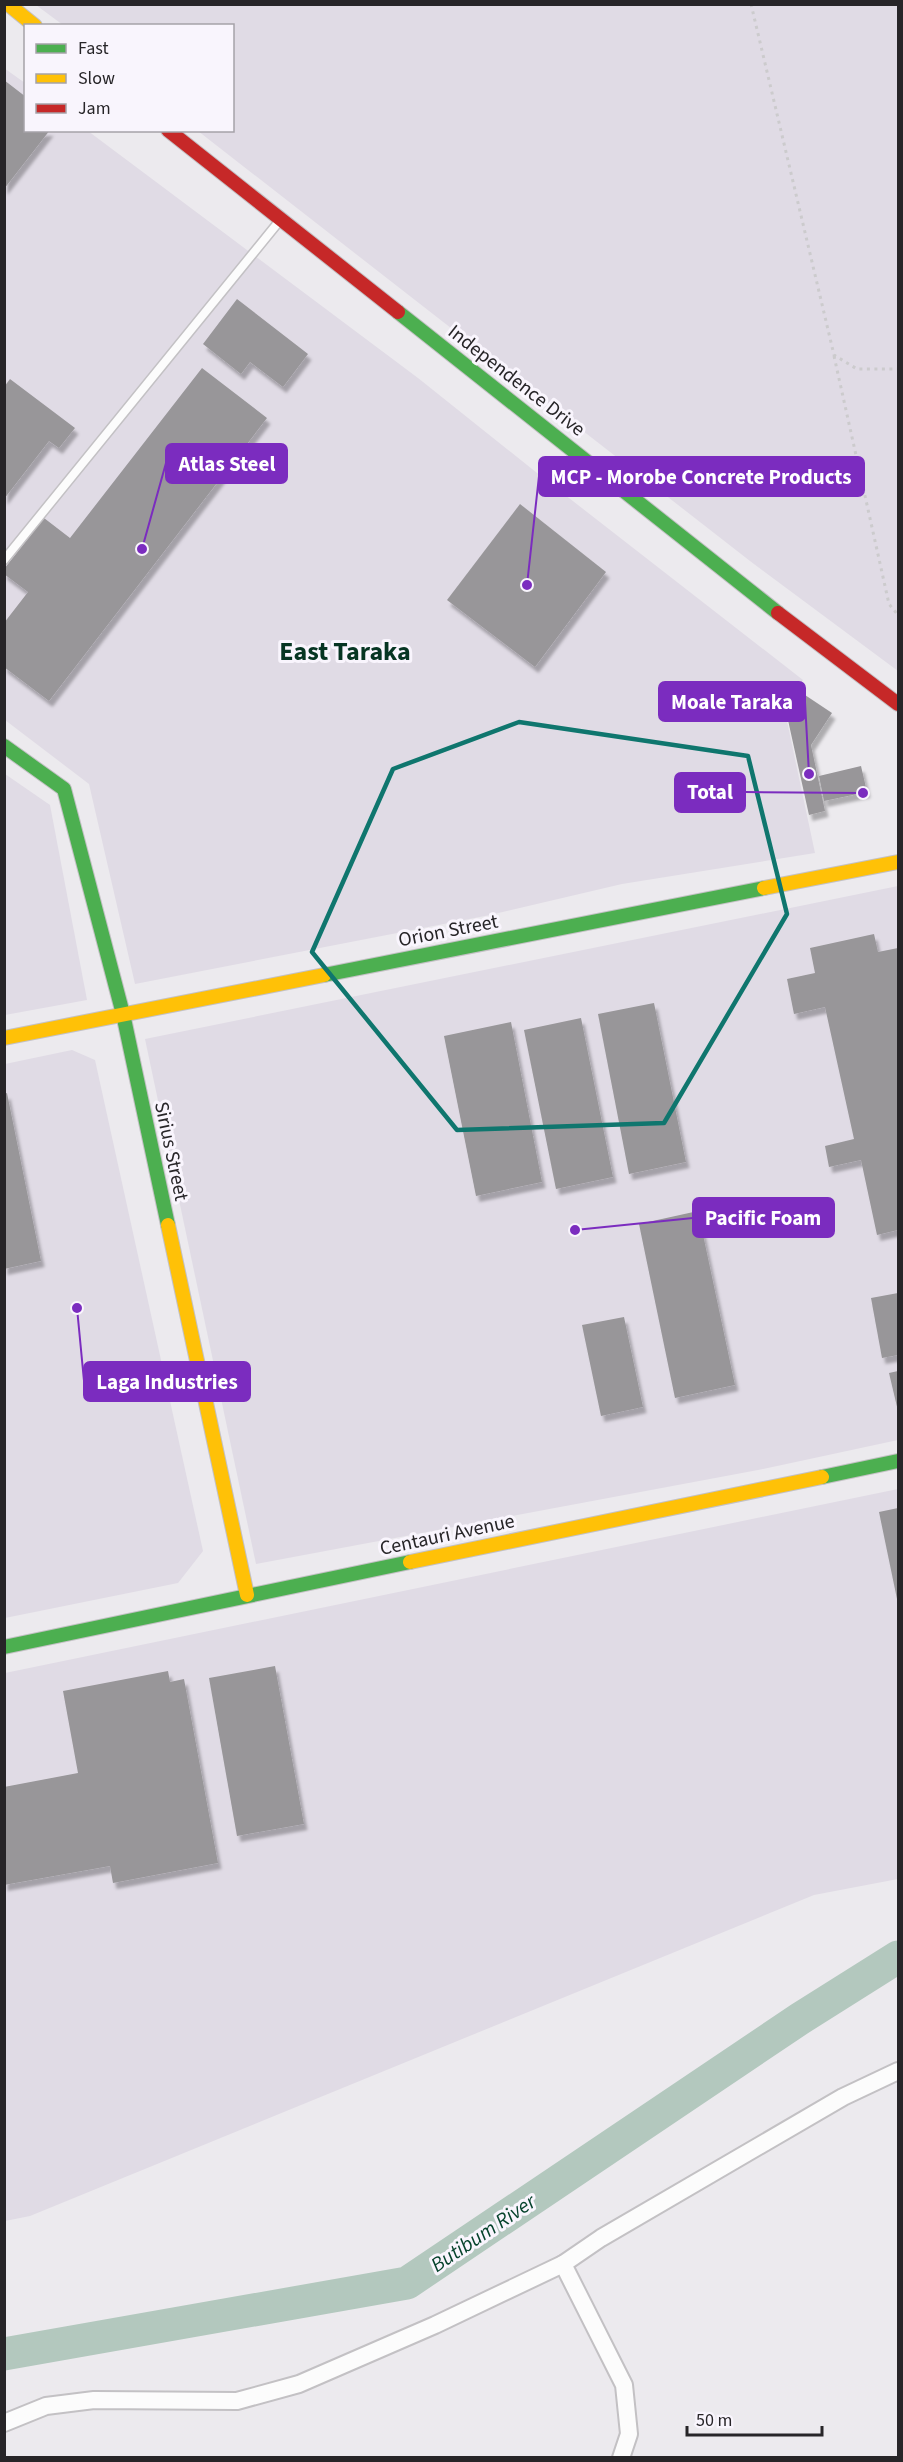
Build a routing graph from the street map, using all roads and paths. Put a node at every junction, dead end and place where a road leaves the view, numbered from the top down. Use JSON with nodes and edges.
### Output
{"nodes":[{"id":1,"x":8,"y":4,"type":"edge"},
{"id":2,"x":752,"y":4,"type":"edge"},
{"id":3,"x":32,"y":24,"type":"edge"},
{"id":4,"x":171,"y":132,"type":"edge"},
{"id":5,"x":281,"y":219,"type":"junction"},
{"id":6,"x":834,"y":355,"type":"junction"},
{"id":7,"x":898,"y":369,"type":"edge"},
{"id":8,"x":4,"y":560,"type":"edge"},
{"id":9,"x":898,"y":615,"type":"edge"},
{"id":10,"x":898,"y":704,"type":"edge"},
{"id":11,"x":4,"y":746,"type":"edge"},
{"id":12,"x":898,"y":862,"type":"edge"},
{"id":13,"x":123,"y":1014,"type":"junction"},
{"id":14,"x":4,"y":1038,"type":"edge"},
{"id":15,"x":898,"y":1461,"type":"edge"},
{"id":16,"x":247,"y":1595,"type":"junction"},
{"id":17,"x":4,"y":1647,"type":"edge"},
{"id":18,"x":898,"y":2071,"type":"edge"},
{"id":19,"x":563,"y":2264,"type":"junction"},
{"id":20,"x":4,"y":2423,"type":"edge"},
{"id":21,"x":621,"y":2457,"type":"edge"}],
"edges":[{"from":1,"to":3,"type":"street"},
{"from":2,"to":6,"type":"path"},
{"from":4,"to":5,"type":"street","name":"Independence Drive"},
{"from":5,"to":8,"type":"lane"},
{"from":5,"to":10,"type":"street","name":"Independence Drive"},
{"from":6,"to":7,"type":"path"},
{"from":6,"to":9,"type":"path"},
{"from":11,"to":13,"type":"street","name":"Sirius Street"},
{"from":12,"to":13,"type":"street","name":"Orion Street"},
{"from":13,"to":14,"type":"street","name":"Orion Street"},
{"from":13,"to":16,"type":"street","name":"Sirius Street"},
{"from":15,"to":16,"type":"street","name":"Centauri Avenue"},
{"from":16,"to":17,"type":"street","name":"Centauri Avenue"},
{"from":18,"to":19,"type":"street"},
{"from":19,"to":20,"type":"street"},
{"from":19,"to":21,"type":"street"}]}
